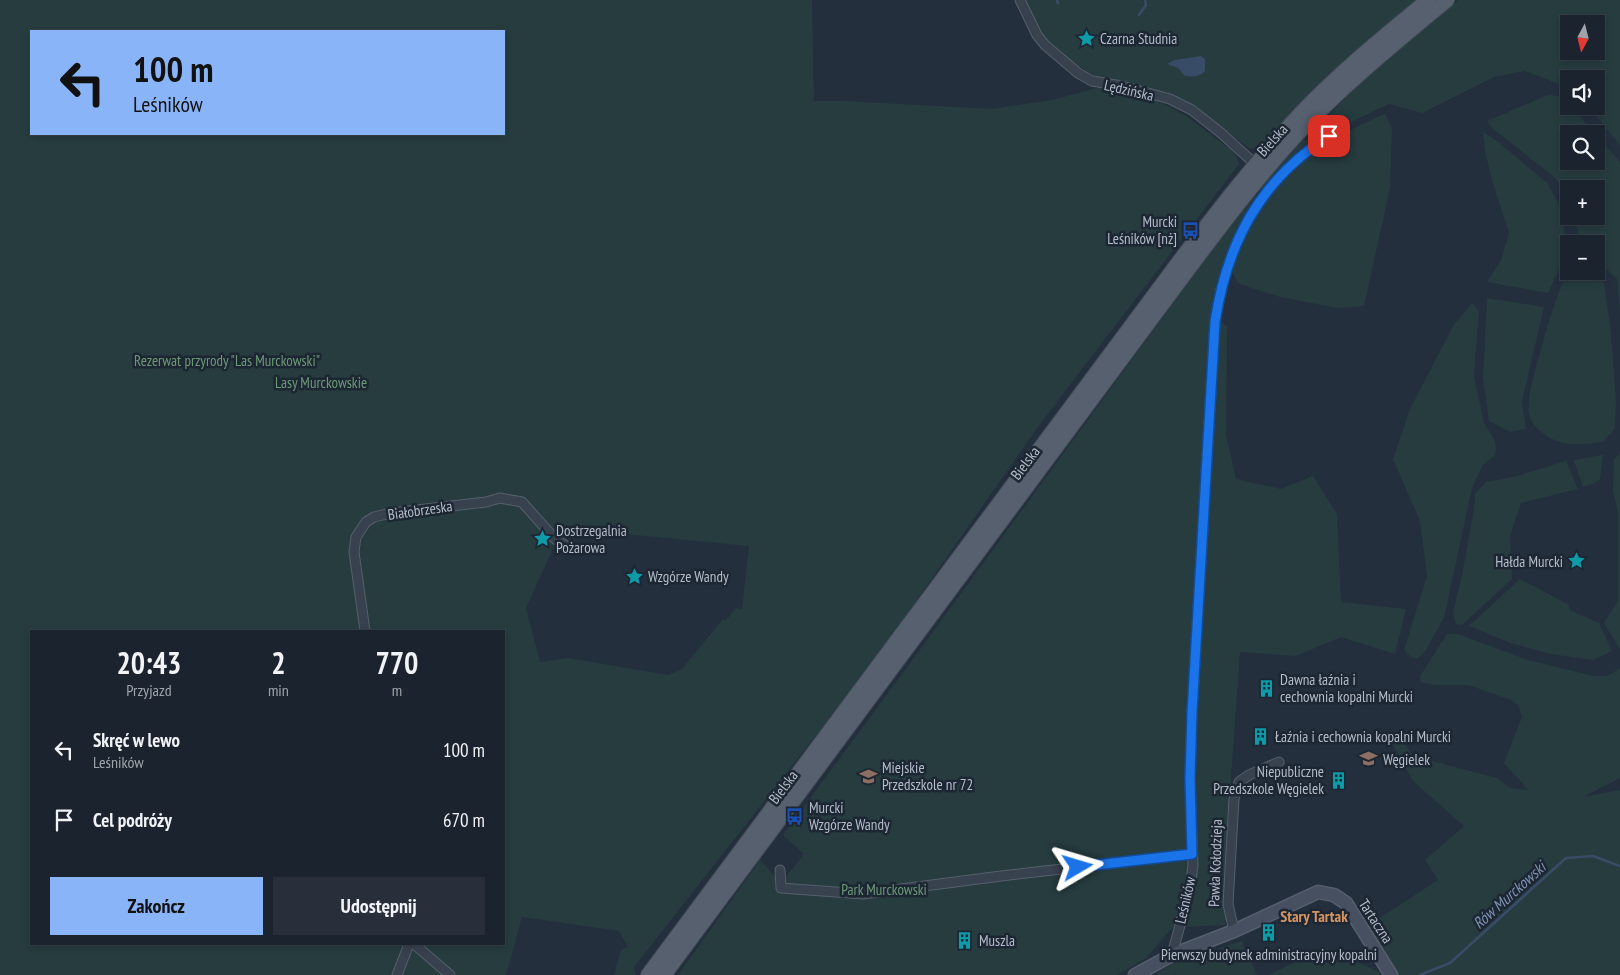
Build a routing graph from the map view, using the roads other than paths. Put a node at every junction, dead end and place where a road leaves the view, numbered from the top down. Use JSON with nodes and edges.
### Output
{"nodes":[{"id":1,"x":1020,"y":0,"type":"edge"},
{"id":2,"x":1428,"y":0,"type":"edge"},
{"id":3,"x":1447,"y":0,"type":"edge"},
{"id":4,"x":1317,"y":114,"type":"junction"},
{"id":5,"x":1255,"y":164,"type":"junction"},
{"id":6,"x":568,"y":547,"type":"dead end"},
{"id":7,"x":366,"y":630,"type":"edge"},
{"id":8,"x":1279,"y":762,"type":"dead end"},
{"id":9,"x":1192,"y":854,"type":"junction"},
{"id":10,"x":780,"y":870,"type":"dead end"},
{"id":11,"x":1234,"y":931,"type":"junction"},
{"id":12,"x":409,"y":945,"type":"edge"},
{"id":13,"x":415,"y":945,"type":"edge"},
{"id":14,"x":1172,"y":955,"type":"junction"},
{"id":15,"x":397,"y":975,"type":"edge"},
{"id":16,"x":450,"y":975,"type":"edge"},
{"id":17,"x":648,"y":975,"type":"edge"},
{"id":18,"x":664,"y":975,"type":"edge"},
{"id":19,"x":1135,"y":975,"type":"edge"},
{"id":20,"x":1391,"y":975,"type":"edge"}],
"edges":[{"from":1,"to":5,"type":"street","name":"Lędzińska"},
{"from":2,"to":5,"type":"main road","name":"Bielska"},
{"from":3,"to":4,"type":"main road","name":"Bielska"},
{"from":4,"to":9,"type":"street","name":"Leśników"},
{"from":4,"to":18,"type":"main road","name":"Bielska"},
{"from":5,"to":17,"type":"main road","name":"Bielska"},
{"from":6,"to":7,"type":"street","name":"Białobrzeska"},
{"from":8,"to":11,"type":"street","name":"Pawła Kołodzieja"},
{"from":9,"to":10,"type":"street"},
{"from":9,"to":14,"type":"street","name":"Leśników"},
{"from":11,"to":14,"type":"street"},
{"from":11,"to":20,"type":"street","name":"Tartaczna"},
{"from":12,"to":15,"type":"street"},
{"from":13,"to":16,"type":"street"},
{"from":14,"to":19,"type":"street"}]}
